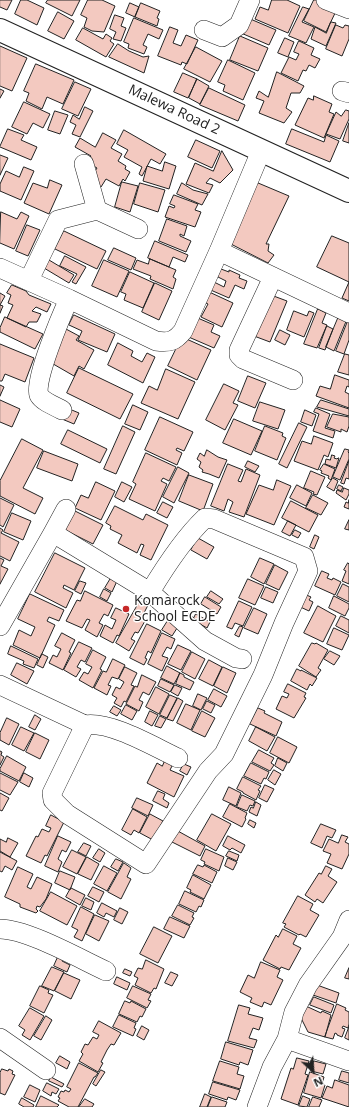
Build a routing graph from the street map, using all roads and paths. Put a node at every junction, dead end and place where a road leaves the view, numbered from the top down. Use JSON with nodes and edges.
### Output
{"nodes":[{"id":1,"x":250,"y":0,"type":"edge"},
{"id":2,"x":326,"y":0,"type":"edge"},
{"id":3,"x":349,"y":9,"type":"edge"},
{"id":4,"x":0,"y":30,"type":"edge"},
{"id":5,"x":204,"y":30,"type":"dead end"},
{"id":6,"x":261,"y":151,"type":"junction"},
{"id":7,"x":84,"y":164,"type":"dead end"},
{"id":8,"x":349,"y":191,"type":"edge"},
{"id":9,"x":96,"y":210,"type":"junction"},
{"id":10,"x":138,"y":229,"type":"dead end"},
{"id":11,"x":219,"y":251,"type":"junction"},
{"id":12,"x":0,"y":268,"type":"edge"},
{"id":13,"x":273,"y":277,"type":"junction"},
{"id":14,"x":29,"y":280,"type":"junction"},
{"id":15,"x":69,"y":299,"type":"junction"},
{"id":16,"x":349,"y":313,"type":"edge"},
{"id":17,"x":293,"y":380,"type":"dead end"},
{"id":18,"x":62,"y":410,"type":"dead end"},
{"id":19,"x":66,"y":508,"type":"dead end"},
{"id":20,"x":53,"y":533,"type":"junction"},
{"id":21,"x":150,"y":592,"type":"junction"},
{"id":22,"x":0,"y":626,"type":"edge"},
{"id":23,"x":242,"y":659,"type":"dead end"},
{"id":24,"x":0,"y":685,"type":"edge"},
{"id":25,"x":85,"y":725,"type":"junction"},
{"id":26,"x":178,"y":758,"type":"dead end"},
{"id":27,"x":0,"y":930,"type":"edge"},
{"id":28,"x":347,"y":932,"type":"edge"},
{"id":29,"x":106,"y":971,"type":"dead end"},
{"id":30,"x":0,"y":1038,"type":"edge"},
{"id":31,"x":288,"y":1038,"type":"junction"},
{"id":32,"x":349,"y":1061,"type":"edge"},
{"id":33,"x":46,"y":1070,"type":"dead end"},
{"id":34,"x":257,"y":1107,"type":"edge"}],
"edges":[{"from":1,"to":5,"type":"street"},
{"from":2,"to":3,"type":"street"},
{"from":4,"to":6,"type":"main road","name":"Malewa Road 2"},
{"from":6,"to":8,"type":"main road","name":"Malewa Road 2"},
{"from":6,"to":11,"type":"street"},
{"from":7,"to":9,"type":"street"},
{"from":9,"to":10,"type":"street"},
{"from":9,"to":14,"type":"street"},
{"from":11,"to":13,"type":"street"},
{"from":11,"to":15,"type":"street"},
{"from":12,"to":14,"type":"street"},
{"from":13,"to":16,"type":"street"},
{"from":13,"to":17,"type":"street"},
{"from":14,"to":15,"type":"street"},
{"from":15,"to":18,"type":"street"},
{"from":19,"to":20,"type":"street"},
{"from":20,"to":21,"type":"street"},
{"from":20,"to":22,"type":"street"},
{"from":21,"to":23,"type":"street"},
{"from":21,"to":25,"type":"street"},
{"from":24,"to":25,"type":"street"},
{"from":25,"to":26,"type":"street"},
{"from":27,"to":29,"type":"street"},
{"from":28,"to":31,"type":"street"},
{"from":30,"to":33,"type":"street"},
{"from":31,"to":32,"type":"street"},
{"from":31,"to":34,"type":"street"}]}
